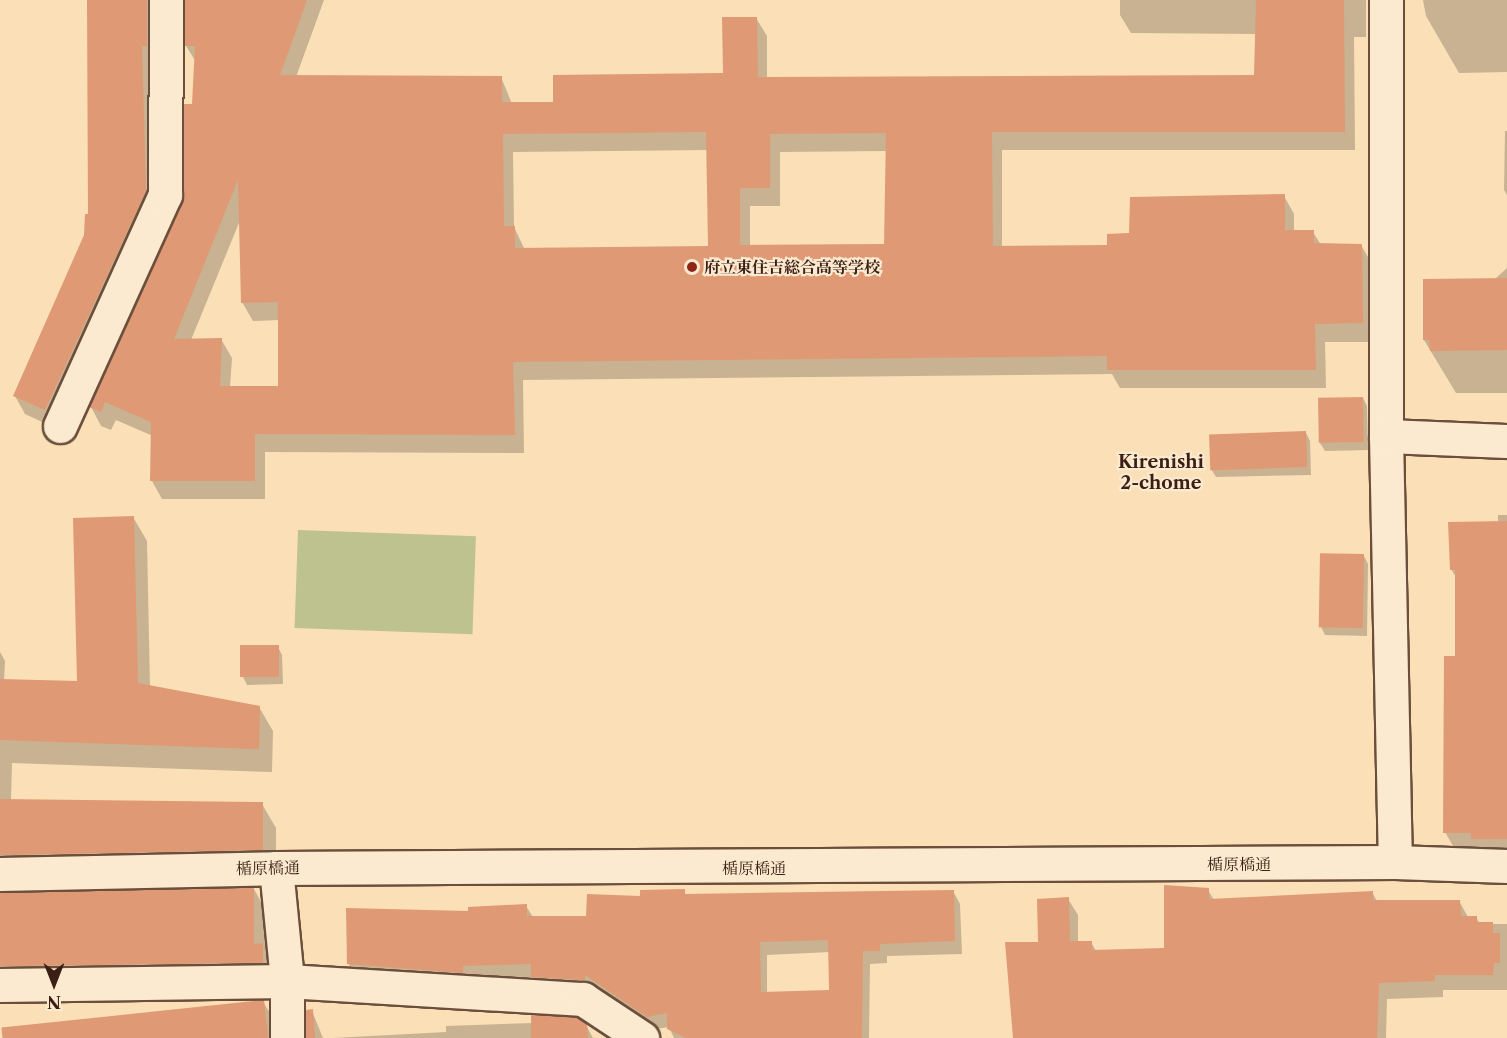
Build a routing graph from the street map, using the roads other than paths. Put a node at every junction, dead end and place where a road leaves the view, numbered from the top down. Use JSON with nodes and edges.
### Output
{"nodes":[{"id":1,"x":166,"y":0,"type":"edge"},
{"id":2,"x":1386,"y":0,"type":"edge"},
{"id":3,"x":60,"y":426,"type":"dead end"},
{"id":4,"x":1386,"y":436,"type":"junction"},
{"id":5,"x":1507,"y":441,"type":"edge"},
{"id":6,"x":1395,"y":862,"type":"junction"},
{"id":7,"x":1507,"y":866,"type":"edge"},
{"id":8,"x":276,"y":868,"type":"junction"},
{"id":9,"x":0,"y":874,"type":"edge"},
{"id":10,"x":287,"y":981,"type":"junction"},
{"id":11,"x":0,"y":985,"type":"edge"},
{"id":12,"x":287,"y":1038,"type":"edge"},
{"id":13,"x":642,"y":1038,"type":"edge"}],
"edges":[{"from":1,"to":3,"type":"street"},
{"from":2,"to":4,"type":"street"},
{"from":4,"to":5,"type":"street"},
{"from":4,"to":6,"type":"street"},
{"from":6,"to":7,"type":"street","name":"楯原橋通"},
{"from":6,"to":8,"type":"street","name":"楯原橋通"},
{"from":8,"to":9,"type":"street","name":"楯原橋通"},
{"from":8,"to":10,"type":"street"},
{"from":10,"to":11,"type":"street"},
{"from":10,"to":12,"type":"street"},
{"from":10,"to":13,"type":"street"}]}
